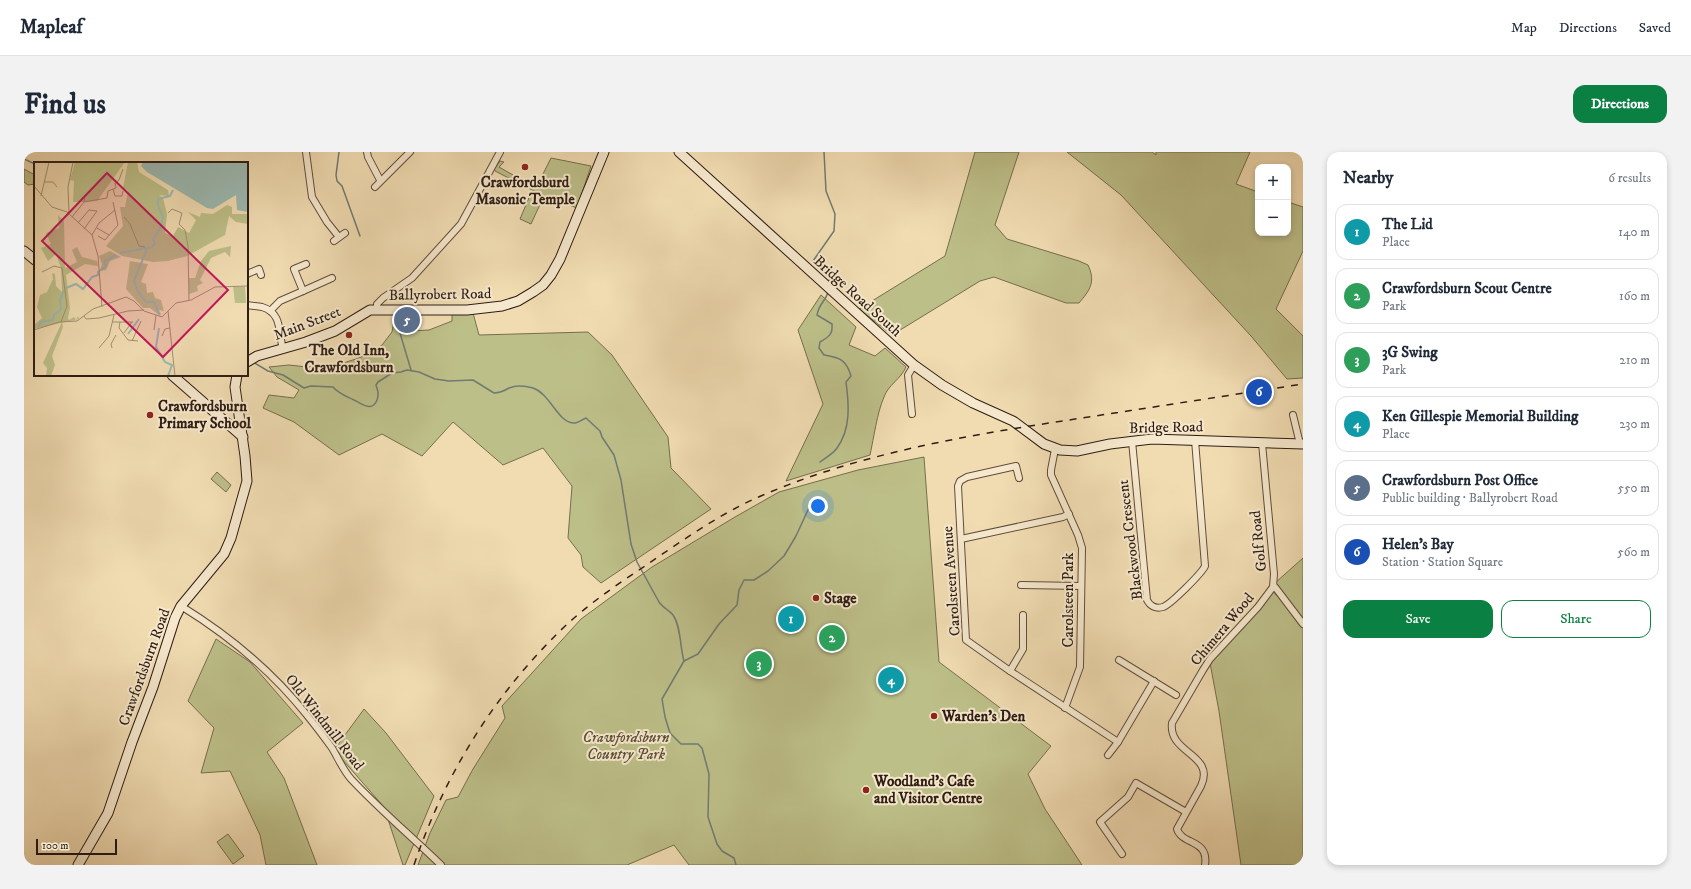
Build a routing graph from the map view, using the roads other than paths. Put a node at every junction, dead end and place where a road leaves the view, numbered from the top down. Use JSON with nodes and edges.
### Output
{"nodes":[{"id":1,"x":306,"y":152,"type":"edge"},
{"id":2,"x":368,"y":152,"type":"edge"},
{"id":3,"x":410,"y":152,"type":"edge"},
{"id":4,"x":500,"y":152,"type":"edge"},
{"id":5,"x":604,"y":152,"type":"edge"},
{"id":6,"x":679,"y":152,"type":"edge"},
{"id":7,"x":380,"y":180,"type":"junction"},
{"id":8,"x":375,"y":187,"type":"dead end"},
{"id":9,"x":345,"y":233,"type":"dead end"},
{"id":10,"x":24,"y":251,"type":"edge"},
{"id":11,"x":34,"y":259,"type":"edge"},
{"id":12,"x":306,"y":264,"type":"dead end"},
{"id":13,"x":259,"y":269,"type":"dead end"},
{"id":14,"x":248,"y":274,"type":"edge"},
{"id":15,"x":332,"y":278,"type":"dead end"},
{"id":16,"x":303,"y":291,"type":"junction"},
{"id":17,"x":248,"y":305,"type":"edge"},
{"id":18,"x":376,"y":308,"type":"junction"},
{"id":19,"x":270,"y":311,"type":"junction"},
{"id":20,"x":283,"y":349,"type":"junction"},
{"id":21,"x":248,"y":361,"type":"edge"},
{"id":22,"x":914,"y":365,"type":"junction"},
{"id":23,"x":173,"y":376,"type":"edge"},
{"id":24,"x":237,"y":376,"type":"edge"},
{"id":25,"x":912,"y":414,"type":"dead end"},
{"id":26,"x":1293,"y":415,"type":"dead end"},
{"id":27,"x":1034,"y":436,"type":"joint"},
{"id":28,"x":243,"y":437,"type":"junction"},
{"id":29,"x":1132,"y":440,"type":"junction"},
{"id":30,"x":1195,"y":440,"type":"junction"},
{"id":31,"x":1262,"y":443,"type":"junction"},
{"id":32,"x":1302,"y":445,"type":"edge"},
{"id":33,"x":1056,"y":449,"type":"junction"},
{"id":34,"x":1019,"y":478,"type":"dead end"},
{"id":35,"x":1069,"y":514,"type":"junction"},
{"id":36,"x":961,"y":539,"type":"junction"},
{"id":37,"x":1021,"y":585,"type":"dead end"},
{"id":38,"x":1081,"y":586,"type":"junction"},
{"id":39,"x":1273,"y":587,"type":"junction"},
{"id":40,"x":181,"y":606,"type":"junction"},
{"id":41,"x":1023,"y":615,"type":"dead end"},
{"id":42,"x":1303,"y":624,"type":"edge"},
{"id":43,"x":1120,"y":660,"type":"dead end"},
{"id":44,"x":1010,"y":671,"type":"junction"},
{"id":45,"x":1154,"y":681,"type":"junction"},
{"id":46,"x":1176,"y":694,"type":"dead end"},
{"id":47,"x":1065,"y":708,"type":"junction"},
{"id":48,"x":1118,"y":742,"type":"junction"},
{"id":49,"x":1108,"y":755,"type":"dead end"},
{"id":50,"x":1186,"y":812,"type":"junction"},
{"id":51,"x":1122,"y":854,"type":"dead end"},
{"id":52,"x":78,"y":865,"type":"edge"},
{"id":53,"x":441,"y":865,"type":"edge"},
{"id":54,"x":1204,"y":865,"type":"edge"}],
"edges":[{"from":1,"to":9,"type":"street"},
{"from":2,"to":7,"type":"street"},
{"from":3,"to":7,"type":"street"},
{"from":4,"to":18,"type":"street"},
{"from":5,"to":18,"type":"main road","name":"Ballyrobert Road"},
{"from":6,"to":22,"type":"main road","name":"Bridge Road South"},
{"from":7,"to":8,"type":"street"},
{"from":10,"to":11,"type":"main road"},
{"from":12,"to":16,"type":"street"},
{"from":13,"to":14,"type":"street"},
{"from":15,"to":16,"type":"street"},
{"from":16,"to":19,"type":"street"},
{"from":17,"to":19,"type":"street"},
{"from":18,"to":20,"type":"main road","name":"Main Street"},
{"from":19,"to":20,"type":"street"},
{"from":20,"to":21,"type":"main road","name":"Main Street"},
{"from":22,"to":25,"type":"street"},
{"from":22,"to":27,"type":"main road","name":"Bridge Road South"},
{"from":23,"to":28,"type":"main road"},
{"from":24,"to":28,"type":"main road"},
{"from":26,"to":32,"type":"street"},
{"from":27,"to":33,"type":"main road","name":"Bridge Road"},
{"from":28,"to":40,"type":"main road","name":"Crawfordsburn Road"},
{"from":29,"to":30,"type":"main road","name":"Bridge Road"},
{"from":29,"to":30,"type":"street","name":"Blackwood Crescent"},
{"from":29,"to":33,"type":"main road","name":"Bridge Road"},
{"from":30,"to":31,"type":"main road","name":"Bridge Road"},
{"from":31,"to":32,"type":"main road","name":"Bridge Road"},
{"from":31,"to":39,"type":"street","name":"Golf Road"},
{"from":33,"to":35,"type":"street","name":"Carolsteen Park"},
{"from":34,"to":36,"type":"street","name":"Carolsteen Avenue"},
{"from":35,"to":36,"type":"street"},
{"from":35,"to":38,"type":"street","name":"Carolsteen Park"},
{"from":36,"to":44,"type":"street","name":"Carolsteen Avenue"},
{"from":37,"to":38,"type":"street"},
{"from":38,"to":47,"type":"street","name":"Carolsteen Park"},
{"from":39,"to":42,"type":"street","name":"Golf Road"},
{"from":39,"to":50,"type":"street","name":"Chimera Wood"},
{"from":40,"to":52,"type":"main road","name":"Crawfordsburn Road"},
{"from":40,"to":53,"type":"street","name":"Old Windmill Road"},
{"from":41,"to":44,"type":"street"},
{"from":43,"to":45,"type":"street"},
{"from":44,"to":47,"type":"street","name":"Carolsteen Avenue"},
{"from":45,"to":46,"type":"street"},
{"from":45,"to":48,"type":"street"},
{"from":47,"to":48,"type":"street","name":"Carolsteen Avenue"},
{"from":48,"to":49,"type":"street"},
{"from":50,"to":51,"type":"street"},
{"from":50,"to":54,"type":"street","name":"Chimera Wood"}]}
